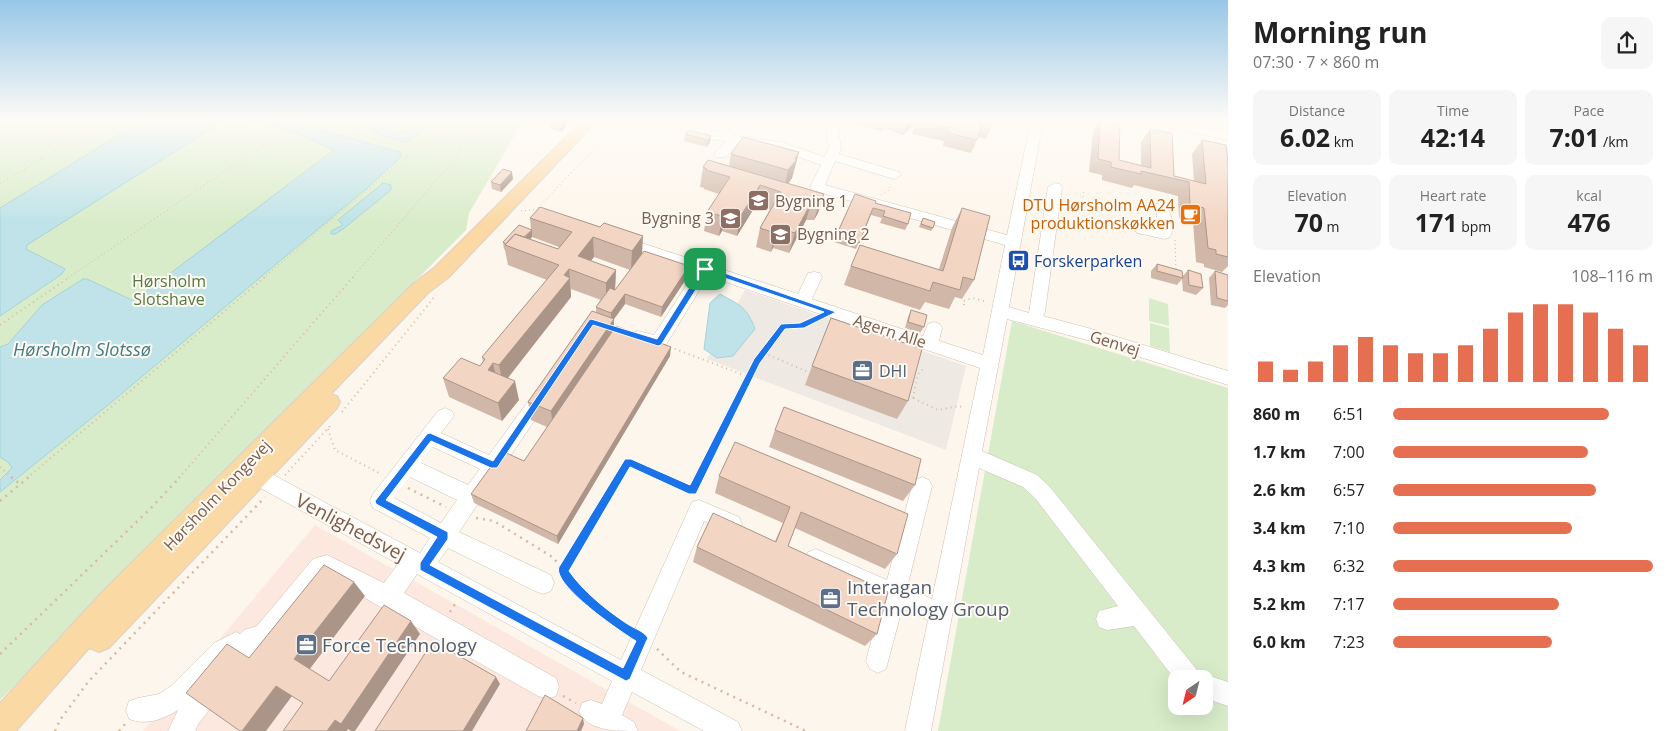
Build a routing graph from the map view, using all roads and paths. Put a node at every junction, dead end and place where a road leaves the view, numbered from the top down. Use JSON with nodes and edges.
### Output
{"nodes":[{"id":1,"x":43,"y":155,"type":"edge"},
{"id":2,"x":47,"y":155,"type":"edge"},
{"id":3,"x":249,"y":155,"type":"edge"},
{"id":4,"x":409,"y":155,"type":"edge"},
{"id":5,"x":457,"y":155,"type":"edge"},
{"id":6,"x":557,"y":155,"type":"edge"},
{"id":7,"x":588,"y":155,"type":"edge"},
{"id":8,"x":814,"y":155,"type":"edge"},
{"id":9,"x":832,"y":155,"type":"edge"},
{"id":10,"x":1031,"y":155,"type":"edge"},
{"id":11,"x":406,"y":158,"type":"joint"},
{"id":12,"x":830,"y":159,"type":"junction"},
{"id":13,"x":39,"y":160,"type":"junction"},
{"id":14,"x":894,"y":175,"type":"joint"},
{"id":15,"x":0,"y":184,"type":"edge"},
{"id":16,"x":1055,"y":187,"type":"dead end"},
{"id":17,"x":1084,"y":189,"type":"dead end"},
{"id":18,"x":1083,"y":197,"type":"dead end"},
{"id":19,"x":877,"y":204,"type":"junction"},
{"id":20,"x":1161,"y":207,"type":"dead end"},
{"id":21,"x":545,"y":211,"type":"edge"},
{"id":22,"x":1142,"y":230,"type":"dead end"},
{"id":23,"x":1164,"y":234,"type":"junction"},
{"id":24,"x":605,"y":236,"type":"edge"},
{"id":25,"x":1014,"y":242,"type":"junction"},
{"id":26,"x":705,"y":269,"type":"junction"},
{"id":27,"x":442,"y":272,"type":"junction"},
{"id":28,"x":1176,"y":275,"type":"edge"},
{"id":29,"x":814,"y":277,"type":"dead end"},
{"id":30,"x":803,"y":302,"type":"junction"},
{"id":31,"x":964,"y":305,"type":"dead end"},
{"id":32,"x":1001,"y":309,"type":"junction"},
{"id":33,"x":832,"y":312,"type":"junction"},
{"id":34,"x":1037,"y":312,"type":"dead end"},
{"id":35,"x":0,"y":325,"type":"edge"},
{"id":36,"x":625,"y":332,"type":"edge"},
{"id":37,"x":658,"y":343,"type":"junction"},
{"id":38,"x":763,"y":353,"type":"junction"},
{"id":39,"x":989,"y":364,"type":"junction"},
{"id":40,"x":923,"y":369,"type":"edge"},
{"id":41,"x":810,"y":373,"type":"edge"},
{"id":42,"x":750,"y":376,"type":"junction"},
{"id":43,"x":554,"y":378,"type":"edge"},
{"id":44,"x":1228,"y":378,"type":"edge"},
{"id":45,"x":904,"y":394,"type":"edge"},
{"id":46,"x":914,"y":398,"type":"junction"},
{"id":47,"x":980,"y":413,"type":"junction"},
{"id":48,"x":445,"y":416,"type":"dead end"},
{"id":49,"x":430,"y":436,"type":"junction"},
{"id":50,"x":972,"y":456,"type":"junction"},
{"id":51,"x":407,"y":466,"type":"junction"},
{"id":52,"x":494,"y":466,"type":"junction"},
{"id":53,"x":0,"y":467,"type":"edge"},
{"id":54,"x":246,"y":476,"type":"junction"},
{"id":55,"x":20,"y":484,"type":"junction"},
{"id":56,"x":922,"y":486,"type":"dead end"},
{"id":57,"x":472,"y":497,"type":"junction"},
{"id":58,"x":0,"y":501,"type":"edge"},
{"id":59,"x":737,"y":526,"type":"edge"},
{"id":60,"x":444,"y":535,"type":"junction"},
{"id":61,"x":530,"y":542,"type":"dead end"},
{"id":62,"x":806,"y":554,"type":"edge"},
{"id":63,"x":418,"y":563,"type":"junction"},
{"id":64,"x":563,"y":571,"type":"junction"},
{"id":65,"x":543,"y":583,"type":"dead end"},
{"id":66,"x":465,"y":589,"type":"junction"},
{"id":67,"x":895,"y":594,"type":"junction"},
{"id":68,"x":388,"y":597,"type":"junction"},
{"id":69,"x":1139,"y":614,"type":"junction"},
{"id":70,"x":942,"y":615,"type":"junction"},
{"id":71,"x":1108,"y":619,"type":"dead end"},
{"id":72,"x":441,"y":627,"type":"junction"},
{"id":73,"x":252,"y":638,"type":"junction"},
{"id":74,"x":642,"y":638,"type":"junction"},
{"id":75,"x":0,"y":654,"type":"edge"},
{"id":76,"x":878,"y":661,"type":"dead end"},
{"id":77,"x":1183,"y":670,"type":"edge"},
{"id":78,"x":626,"y":675,"type":"junction"},
{"id":79,"x":547,"y":687,"type":"dead end"},
{"id":80,"x":1213,"y":689,"type":"edge"},
{"id":81,"x":1228,"y":694,"type":"edge"},
{"id":82,"x":138,"y":710,"type":"dead end"},
{"id":83,"x":607,"y":721,"type":"edge"},
{"id":84,"x":0,"y":726,"type":"edge"},
{"id":85,"x":12,"y":731,"type":"edge"},
{"id":86,"x":181,"y":731,"type":"edge"},
{"id":87,"x":729,"y":731,"type":"edge"},
{"id":88,"x":806,"y":731,"type":"edge"},
{"id":89,"x":918,"y":731,"type":"edge"}],
"edges":[{"from":1,"to":13,"type":"path"},
{"from":2,"to":13,"type":"path"},
{"from":3,"to":35,"type":"path"},
{"from":4,"to":11,"type":"path"},
{"from":5,"to":75,"type":"path"},
{"from":6,"to":27,"type":"main road","name":"Hørsholm Kongevej"},
{"from":7,"to":21,"type":"path"},
{"from":8,"to":12,"type":"street"},
{"from":9,"to":12,"type":"street"},
{"from":10,"to":25,"type":"street"},
{"from":11,"to":55,"type":"path"},
{"from":12,"to":14,"type":"street"},
{"from":12,"to":19,"type":"street"},
{"from":13,"to":15,"type":"path"},
{"from":14,"to":19,"type":"path"},
{"from":16,"to":34,"type":"street"},
{"from":17,"to":18,"type":"path"},
{"from":19,"to":25,"type":"street"},
{"from":20,"to":23,"type":"street"},
{"from":22,"to":23,"type":"street"},
{"from":23,"to":28,"type":"path"},
{"from":24,"to":26,"type":"street","name":"Agern Alle"},
{"from":25,"to":32,"type":"street"},
{"from":26,"to":30,"type":"street","name":"Agern Alle"},
{"from":26,"to":37,"type":"street"},
{"from":27,"to":54,"type":"main road","name":"Hørsholm Kongevej"},
{"from":27,"to":54,"type":"main road","name":"Hørsholm Kongevej"},
{"from":29,"to":30,"type":"street"},
{"from":30,"to":33,"type":"street","name":"Agern Alle"},
{"from":31,"to":32,"type":"path"},
{"from":32,"to":39,"type":"street"},
{"from":32,"to":44,"type":"street","name":"Genvej"},
{"from":33,"to":38,"type":"path"},
{"from":33,"to":39,"type":"street","name":"Agern Alle"},
{"from":36,"to":37,"type":"street"},
{"from":37,"to":42,"type":"path"},
{"from":38,"to":41,"type":"path"},
{"from":38,"to":42,"type":"path"},
{"from":39,"to":47,"type":"street"},
{"from":40,"to":46,"type":"path"},
{"from":42,"to":64,"type":"path"},
{"from":43,"to":52,"type":"street"},
{"from":45,"to":46,"type":"path"},
{"from":46,"to":47,"type":"path"},
{"from":47,"to":50,"type":"street"},
{"from":48,"to":49,"type":"street"},
{"from":49,"to":51,"type":"street"},
{"from":49,"to":52,"type":"street"},
{"from":50,"to":69,"type":"street"},
{"from":50,"to":70,"type":"street"},
{"from":51,"to":57,"type":"street"},
{"from":51,"to":60,"type":"street"},
{"from":52,"to":57,"type":"street"},
{"from":53,"to":55,"type":"path"},
{"from":54,"to":63,"type":"street","name":"Venlighedsvej"},
{"from":54,"to":84,"type":"main road","name":"Hørsholm Kongevej"},
{"from":54,"to":85,"type":"main road","name":"Hørsholm Kongevej"},
{"from":55,"to":58,"type":"path"},
{"from":56,"to":67,"type":"street"},
{"from":57,"to":60,"type":"street"},
{"from":59,"to":74,"type":"street"},
{"from":60,"to":63,"type":"street"},
{"from":60,"to":65,"type":"street"},
{"from":61,"to":64,"type":"path"},
{"from":62,"to":67,"type":"street"},
{"from":63,"to":66,"type":"street","name":"Venlighedsvej"},
{"from":63,"to":68,"type":"street"},
{"from":64,"to":74,"type":"path"},
{"from":66,"to":72,"type":"path"},
{"from":66,"to":78,"type":"street","name":"Venlighedsvej"},
{"from":67,"to":70,"type":"street"},
{"from":67,"to":76,"type":"street"},
{"from":68,"to":72,"type":"street"},
{"from":68,"to":73,"type":"street"},
{"from":69,"to":71,"type":"street"},
{"from":69,"to":77,"type":"street"},
{"from":70,"to":89,"type":"street"},
{"from":72,"to":79,"type":"street"},
{"from":73,"to":82,"type":"street"},
{"from":73,"to":86,"type":"street"},
{"from":74,"to":78,"type":"street"},
{"from":74,"to":88,"type":"path"},
{"from":78,"to":83,"type":"street"},
{"from":78,"to":87,"type":"street","name":"Venlighedsvej"},
{"from":80,"to":81,"type":"street"}]}
